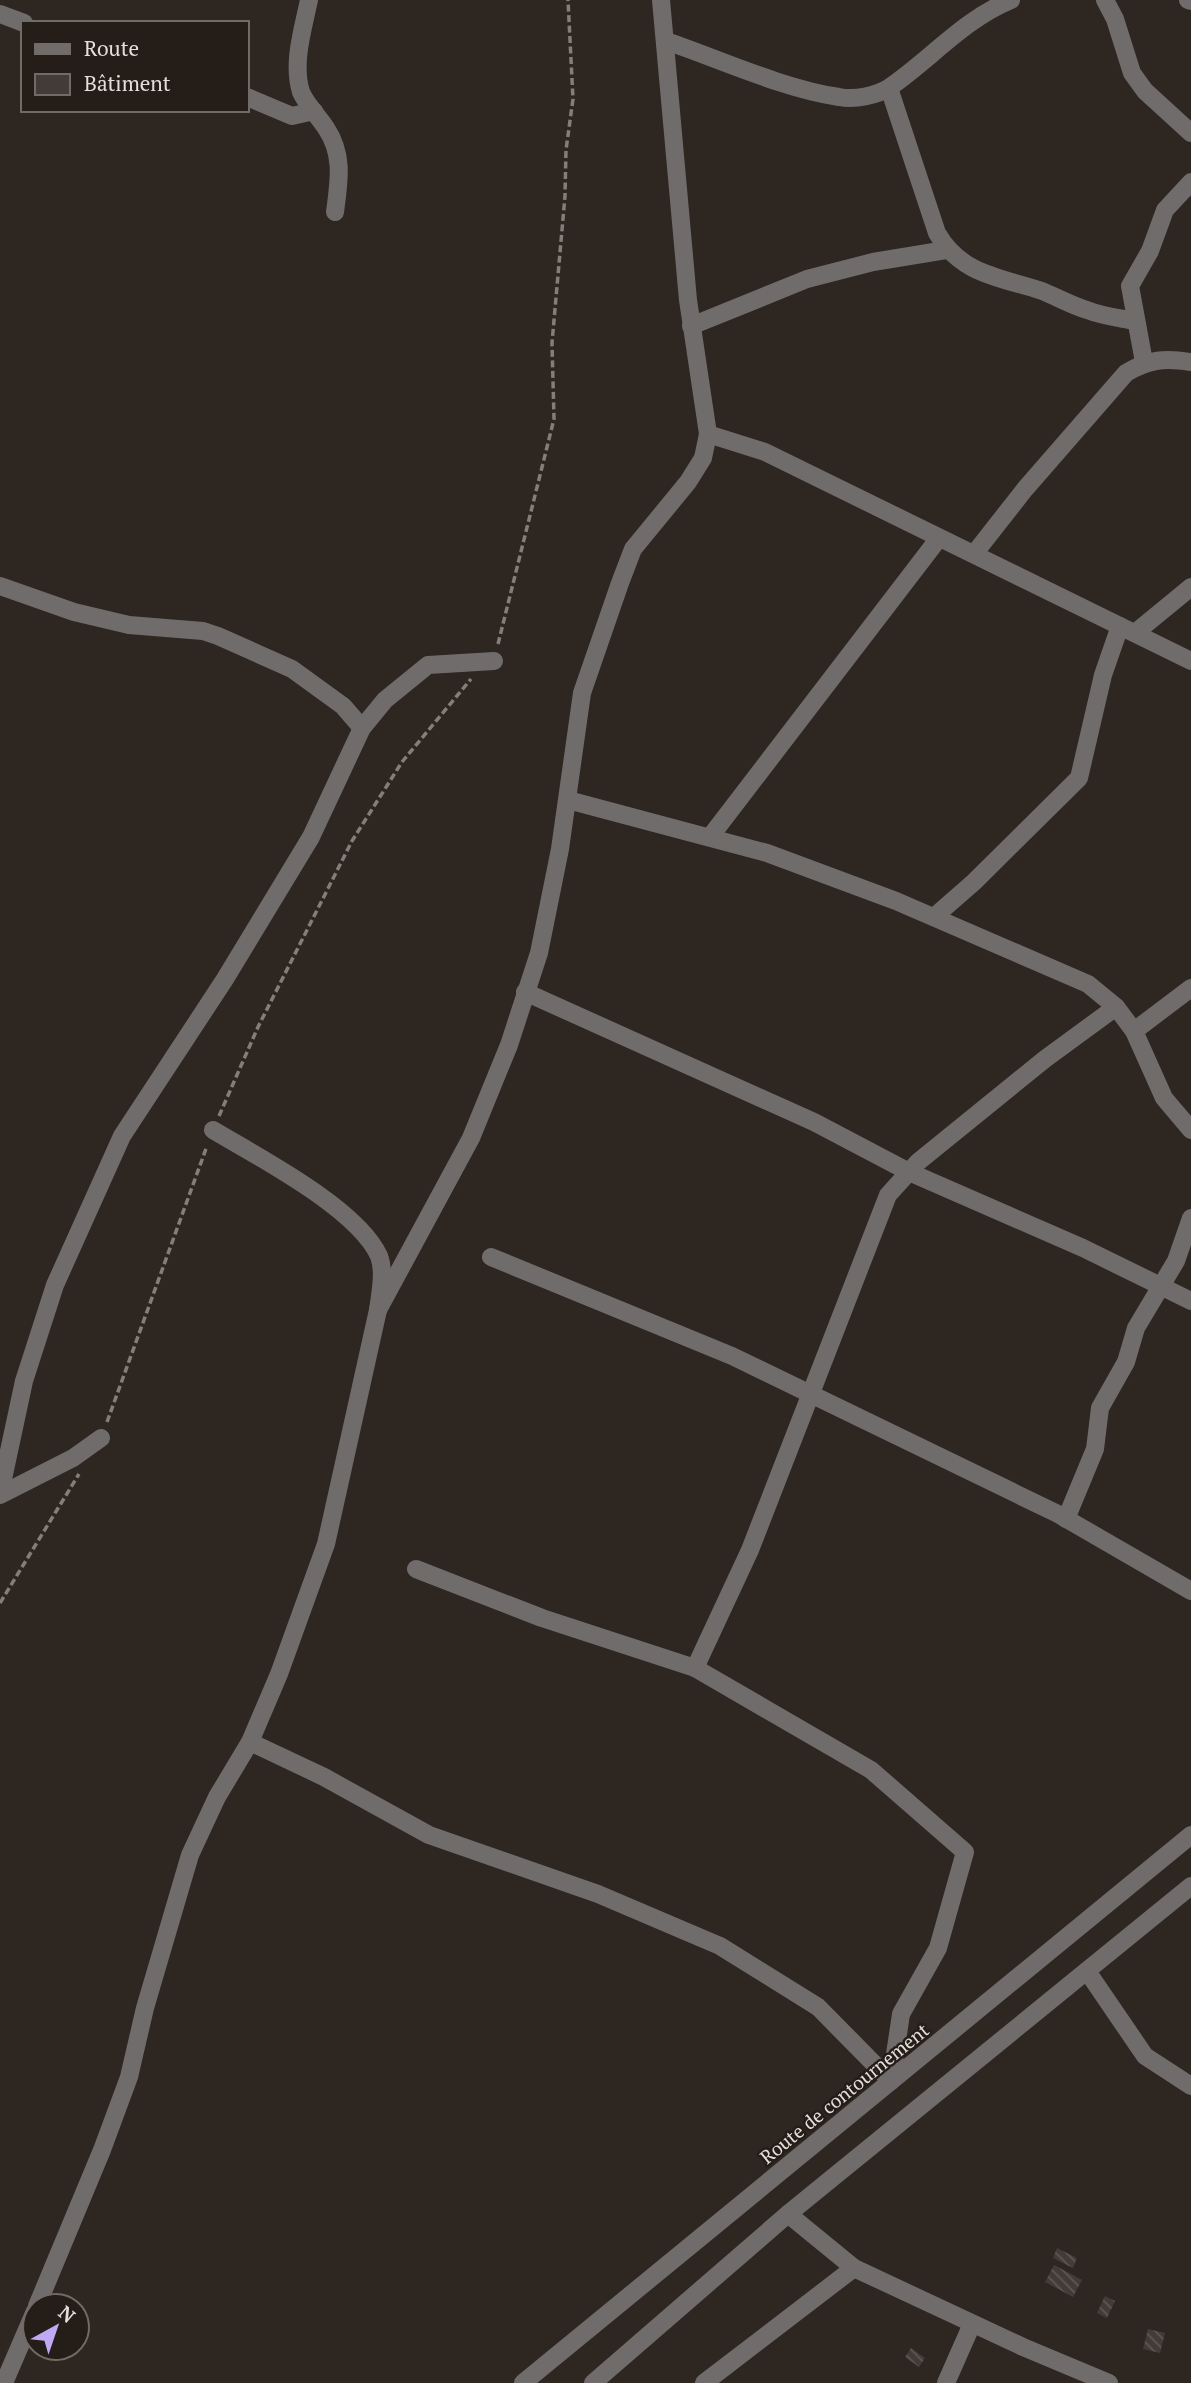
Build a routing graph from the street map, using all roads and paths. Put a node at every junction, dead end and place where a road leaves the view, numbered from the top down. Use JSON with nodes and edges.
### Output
{"nodes":[{"id":1,"x":309,"y":0,"type":"edge"},
{"id":2,"x":568,"y":0,"type":"edge"},
{"id":3,"x":661,"y":0,"type":"edge"},
{"id":4,"x":1011,"y":0,"type":"edge"},
{"id":5,"x":1105,"y":0,"type":"edge"},
{"id":6,"x":0,"y":14,"type":"edge"},
{"id":7,"x":21,"y":22,"type":"edge"},
{"id":8,"x":666,"y":41,"type":"junction"},
{"id":9,"x":889,"y":88,"type":"junction"},
{"id":10,"x":248,"y":97,"type":"edge"},
{"id":11,"x":314,"y":111,"type":"junction"},
{"id":12,"x":1191,"y":132,"type":"edge"},
{"id":13,"x":1191,"y":182,"type":"edge"},
{"id":14,"x":335,"y":212,"type":"dead end"},
{"id":15,"x":946,"y":250,"type":"junction"},
{"id":16,"x":1135,"y":321,"type":"junction"},
{"id":17,"x":691,"y":326,"type":"junction"},
{"id":18,"x":1144,"y":362,"type":"junction"},
{"id":19,"x":1191,"y":362,"type":"edge"},
{"id":20,"x":708,"y":434,"type":"junction"},
{"id":21,"x":939,"y":538,"type":"junction"},
{"id":22,"x":974,"y":554,"type":"junction"},
{"id":23,"x":0,"y":586,"type":"edge"},
{"id":24,"x":1191,"y":587,"type":"edge"},
{"id":25,"x":1128,"y":630,"type":"junction"},
{"id":26,"x":494,"y":661,"type":"junction"},
{"id":27,"x":1191,"y":661,"type":"edge"},
{"id":28,"x":362,"y":728,"type":"junction"},
{"id":29,"x":568,"y":800,"type":"junction"},
{"id":30,"x":710,"y":837,"type":"junction"},
{"id":31,"x":934,"y":916,"type":"junction"},
{"id":32,"x":1191,"y":988,"type":"edge"},
{"id":33,"x":526,"y":992,"type":"junction"},
{"id":34,"x":1116,"y":1007,"type":"junction"},
{"id":35,"x":1134,"y":1031,"type":"junction"},
{"id":36,"x":213,"y":1130,"type":"junction"},
{"id":37,"x":1191,"y":1130,"type":"edge"},
{"id":38,"x":909,"y":1172,"type":"junction"},
{"id":39,"x":1191,"y":1218,"type":"edge"},
{"id":40,"x":491,"y":1257,"type":"dead end"},
{"id":41,"x":1162,"y":1286,"type":"junction"},
{"id":42,"x":1191,"y":1301,"type":"edge"},
{"id":43,"x":378,"y":1310,"type":"junction"},
{"id":44,"x":812,"y":1395,"type":"junction"},
{"id":45,"x":101,"y":1438,"type":"joint"},
{"id":46,"x":80,"y":1474,"type":"dead end"},
{"id":47,"x":0,"y":1494,"type":"edge"},
{"id":48,"x":1066,"y":1518,"type":"junction"},
{"id":49,"x":416,"y":1569,"type":"dead end"},
{"id":50,"x":1191,"y":1591,"type":"edge"},
{"id":51,"x":0,"y":1603,"type":"edge"},
{"id":52,"x":695,"y":1668,"type":"junction"},
{"id":53,"x":250,"y":1742,"type":"junction"},
{"id":54,"x":1191,"y":1835,"type":"edge"},
{"id":55,"x":1191,"y":1886,"type":"edge"},
{"id":56,"x":1087,"y":1971,"type":"junction"},
{"id":57,"x":891,"y":2081,"type":"junction"},
{"id":58,"x":1191,"y":2086,"type":"edge"},
{"id":59,"x":788,"y":2214,"type":"junction"},
{"id":60,"x":854,"y":2268,"type":"junction"},
{"id":61,"x":43,"y":2292,"type":"edge"},
{"id":62,"x":972,"y":2324,"type":"junction"},
{"id":63,"x":21,"y":2344,"type":"edge"},
{"id":64,"x":4,"y":2383,"type":"edge"},
{"id":65,"x":523,"y":2383,"type":"edge"},
{"id":66,"x":593,"y":2383,"type":"edge"},
{"id":67,"x":704,"y":2383,"type":"edge"},
{"id":68,"x":946,"y":2383,"type":"edge"},
{"id":69,"x":1109,"y":2383,"type":"edge"}],
"edges":[{"from":1,"to":11,"type":"street"},
{"from":2,"to":26,"type":"path"},
{"from":3,"to":8,"type":"street"},
{"from":4,"to":9,"type":"street"},
{"from":5,"to":12,"type":"street"},
{"from":6,"to":7,"type":"street"},
{"from":8,"to":9,"type":"street"},
{"from":8,"to":17,"type":"street"},
{"from":9,"to":15,"type":"street"},
{"from":10,"to":11,"type":"street"},
{"from":11,"to":14,"type":"street"},
{"from":13,"to":16,"type":"street"},
{"from":15,"to":16,"type":"street"},
{"from":15,"to":17,"type":"street"},
{"from":16,"to":18,"type":"street"},
{"from":17,"to":20,"type":"street"},
{"from":18,"to":19,"type":"street"},
{"from":18,"to":22,"type":"street"},
{"from":20,"to":21,"type":"street"},
{"from":20,"to":29,"type":"street"},
{"from":21,"to":22,"type":"street"},
{"from":21,"to":30,"type":"street"},
{"from":22,"to":25,"type":"street"},
{"from":23,"to":28,"type":"street"},
{"from":24,"to":25,"type":"street"},
{"from":25,"to":27,"type":"street"},
{"from":25,"to":31,"type":"street"},
{"from":26,"to":28,"type":"street"},
{"from":26,"to":36,"type":"path"},
{"from":28,"to":47,"type":"street"},
{"from":29,"to":30,"type":"street"},
{"from":29,"to":33,"type":"street"},
{"from":30,"to":31,"type":"street"},
{"from":31,"to":34,"type":"street"},
{"from":32,"to":35,"type":"street"},
{"from":33,"to":38,"type":"street"},
{"from":33,"to":43,"type":"street"},
{"from":34,"to":35,"type":"street"},
{"from":34,"to":38,"type":"street"},
{"from":35,"to":37,"type":"street"},
{"from":36,"to":43,"type":"street"},
{"from":36,"to":45,"type":"path"},
{"from":38,"to":41,"type":"street"},
{"from":38,"to":44,"type":"street"},
{"from":39,"to":41,"type":"street"},
{"from":40,"to":44,"type":"street"},
{"from":41,"to":42,"type":"street"},
{"from":41,"to":48,"type":"street"},
{"from":43,"to":53,"type":"street"},
{"from":44,"to":48,"type":"street"},
{"from":44,"to":52,"type":"street"},
{"from":45,"to":47,"type":"street"},
{"from":46,"to":51,"type":"path"},
{"from":48,"to":50,"type":"street"},
{"from":49,"to":52,"type":"street"},
{"from":52,"to":57,"type":"street"},
{"from":53,"to":57,"type":"street"},
{"from":53,"to":61,"type":"street"},
{"from":54,"to":57,"type":"street","name":"Route de contournement"},
{"from":55,"to":56,"type":"street"},
{"from":56,"to":58,"type":"street"},
{"from":56,"to":59,"type":"street"},
{"from":57,"to":65,"type":"street","name":"Route de contournement"},
{"from":59,"to":60,"type":"street"},
{"from":59,"to":66,"type":"street"},
{"from":60,"to":62,"type":"street"},
{"from":60,"to":67,"type":"street"},
{"from":62,"to":68,"type":"street"},
{"from":62,"to":69,"type":"street"},
{"from":63,"to":64,"type":"street"}]}
